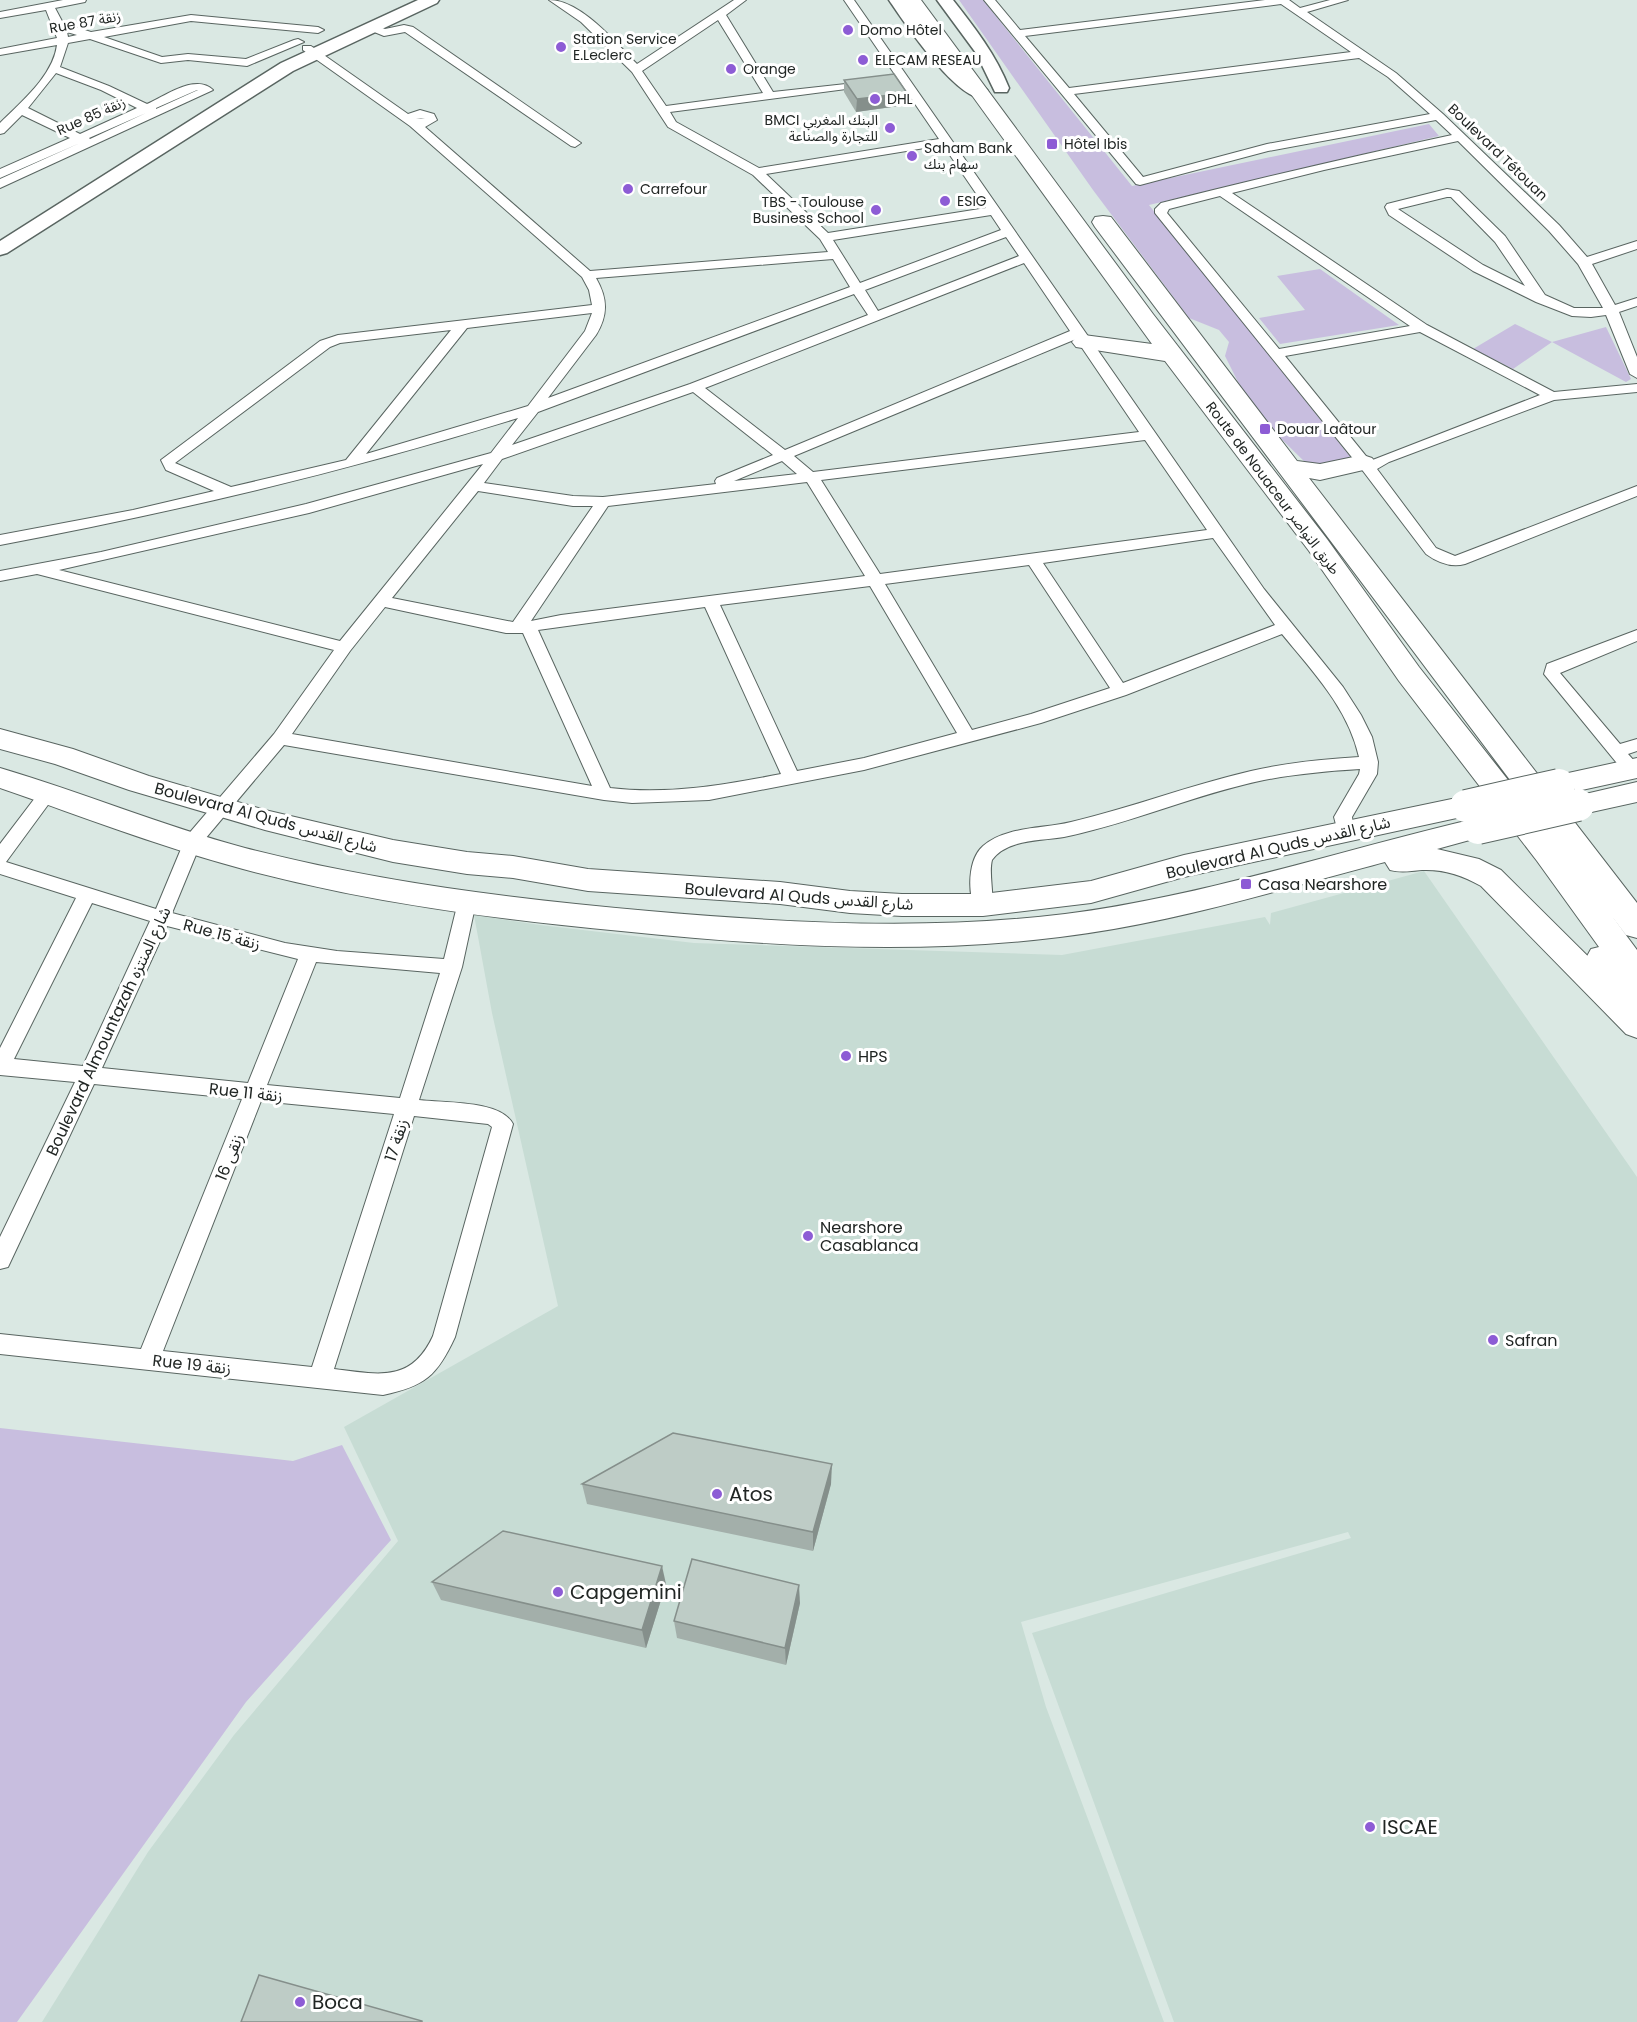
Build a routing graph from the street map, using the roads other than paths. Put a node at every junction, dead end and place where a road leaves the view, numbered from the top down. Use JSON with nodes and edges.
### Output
{"nodes":[{"id":1,"x":81,"y":0,"type":"edge"},
{"id":2,"x":414,"y":0,"type":"edge"},
{"id":3,"x":431,"y":0,"type":"edge"},
{"id":4,"x":554,"y":0,"type":"edge"},
{"id":5,"x":741,"y":0,"type":"edge"},
{"id":6,"x":849,"y":0,"type":"edge"},
{"id":7,"x":897,"y":0,"type":"edge"},
{"id":8,"x":989,"y":0,"type":"edge"},
{"id":9,"x":1283,"y":0,"type":"edge"},
{"id":10,"x":1343,"y":0,"type":"edge"},
{"id":11,"x":930,"y":4,"type":"edge"},
{"id":12,"x":49,"y":6,"type":"junction"},
{"id":13,"x":1300,"y":11,"type":"junction"},
{"id":14,"x":720,"y":14,"type":"junction"},
{"id":15,"x":0,"y":15,"type":"edge"},
{"id":16,"x":58,"y":25,"type":"junction"},
{"id":17,"x":365,"y":25,"type":"junction"},
{"id":18,"x":318,"y":30,"type":"junction"},
{"id":19,"x":1018,"y":34,"type":"junction"},
{"id":20,"x":92,"y":37,"type":"junction"},
{"id":21,"x":63,"y":41,"type":"junction"},
{"id":22,"x":307,"y":48,"type":"junction"},
{"id":23,"x":0,"y":52,"type":"edge"},
{"id":24,"x":1363,"y":54,"type":"junction"},
{"id":25,"x":53,"y":68,"type":"junction"},
{"id":26,"x":636,"y":70,"type":"junction"},
{"id":27,"x":894,"y":80,"type":"junction"},
{"id":28,"x":194,"y":87,"type":"dead end"},
{"id":29,"x":991,"y":91,"type":"junction"},
{"id":30,"x":1064,"y":92,"type":"junction"},
{"id":31,"x":770,"y":96,"type":"junction"},
{"id":32,"x":20,"y":109,"type":"junction"},
{"id":33,"x":152,"y":110,"type":"junction"},
{"id":34,"x":661,"y":110,"type":"junction"},
{"id":35,"x":1439,"y":116,"type":"junction"},
{"id":36,"x":1029,"y":126,"type":"dead end"},
{"id":37,"x":0,"y":130,"type":"edge"},
{"id":38,"x":1461,"y":137,"type":"junction"},
{"id":39,"x":83,"y":140,"type":"junction"},
{"id":40,"x":946,"y":141,"type":"junction"},
{"id":41,"x":576,"y":142,"type":"dead end"},
{"id":42,"x":757,"y":172,"type":"junction"},
{"id":43,"x":0,"y":174,"type":"edge"},
{"id":44,"x":0,"y":183,"type":"edge"},
{"id":45,"x":1221,"y":191,"type":"junction"},
{"id":46,"x":1093,"y":210,"type":"dead end"},
{"id":47,"x":992,"y":211,"type":"junction"},
{"id":48,"x":1009,"y":232,"type":"junction"},
{"id":49,"x":0,"y":237,"type":"edge"},
{"id":50,"x":825,"y":237,"type":"junction"},
{"id":51,"x":1637,"y":245,"type":"edge"},
{"id":52,"x":0,"y":249,"type":"edge"},
{"id":53,"x":838,"y":255,"type":"junction"},
{"id":54,"x":1026,"y":258,"type":"junction"},
{"id":55,"x":1584,"y":262,"type":"junction"},
{"id":56,"x":587,"y":275,"type":"junction"},
{"id":57,"x":859,"y":288,"type":"junction"},
{"id":58,"x":1541,"y":299,"type":"junction"},
{"id":59,"x":1637,"y":302,"type":"edge"},
{"id":60,"x":600,"y":308,"type":"junction"},
{"id":61,"x":1611,"y":310,"type":"junction"},
{"id":62,"x":875,"y":316,"type":"junction"},
{"id":63,"x":462,"y":325,"type":"junction"},
{"id":64,"x":1422,"y":328,"type":"junction"},
{"id":65,"x":1156,"y":332,"type":"junction"},
{"id":66,"x":1075,"y":337,"type":"junction"},
{"id":67,"x":1275,"y":354,"type":"junction"},
{"id":68,"x":1174,"y":356,"type":"junction"},
{"id":69,"x":1637,"y":374,"type":"edge"},
{"id":70,"x":695,"y":387,"type":"junction"},
{"id":71,"x":1637,"y":388,"type":"edge"},
{"id":72,"x":1552,"y":396,"type":"junction"},
{"id":73,"x":535,"y":408,"type":"junction"},
{"id":74,"x":1149,"y":435,"type":"junction"},
{"id":75,"x":496,"y":456,"type":"junction"},
{"id":76,"x":782,"y":456,"type":"junction"},
{"id":77,"x":351,"y":463,"type":"junction"},
{"id":78,"x":1372,"y":463,"type":"junction"},
{"id":79,"x":1289,"y":468,"type":"junction"},
{"id":80,"x":812,"y":478,"type":"junction"},
{"id":81,"x":474,"y":486,"type":"junction"},
{"id":82,"x":702,"y":489,"type":"junction"},
{"id":83,"x":1637,"y":491,"type":"edge"},
{"id":84,"x":229,"y":492,"type":"junction"},
{"id":85,"x":603,"y":502,"type":"junction"},
{"id":86,"x":1321,"y":508,"type":"junction"},
{"id":87,"x":1216,"y":533,"type":"junction"},
{"id":88,"x":0,"y":540,"type":"edge"},
{"id":89,"x":1033,"y":560,"type":"junction"},
{"id":90,"x":38,"y":570,"type":"junction"},
{"id":91,"x":0,"y":576,"type":"edge"},
{"id":92,"x":873,"y":580,"type":"junction"},
{"id":93,"x":380,"y":601,"type":"junction"},
{"id":94,"x":711,"y":603,"type":"junction"},
{"id":95,"x":1284,"y":627,"type":"junction"},
{"id":96,"x":523,"y":628,"type":"junction"},
{"id":97,"x":1637,"y":635,"type":"edge"},
{"id":98,"x":344,"y":647,"type":"junction"},
{"id":99,"x":1120,"y":691,"type":"junction"},
{"id":100,"x":968,"y":737,"type":"junction"},
{"id":101,"x":280,"y":738,"type":"junction"},
{"id":102,"x":0,"y":739,"type":"edge"},
{"id":103,"x":1369,"y":762,"type":"junction"},
{"id":104,"x":1632,"y":765,"type":"edge"},
{"id":105,"x":0,"y":778,"type":"edge"},
{"id":106,"x":792,"y":778,"type":"junction"},
{"id":107,"x":47,"y":794,"type":"junction"},
{"id":108,"x":604,"y":794,"type":"junction"},
{"id":109,"x":223,"y":808,"type":"junction"},
{"id":110,"x":1472,"y":817,"type":"junction"},
{"id":111,"x":1345,"y":831,"type":"junction"},
{"id":112,"x":192,"y":842,"type":"junction"},
{"id":113,"x":1548,"y":853,"type":"junction"},
{"id":114,"x":0,"y":857,"type":"edge"},
{"id":115,"x":0,"y":867,"type":"edge"},
{"id":116,"x":1325,"y":867,"type":"junction"},
{"id":117,"x":87,"y":895,"type":"junction"},
{"id":118,"x":467,"y":902,"type":"junction"},
{"id":119,"x":983,"y":905,"type":"junction"},
{"id":120,"x":160,"y":917,"type":"junction"},
{"id":121,"x":1637,"y":926,"type":"edge"},
{"id":122,"x":309,"y":955,"type":"junction"},
{"id":123,"x":452,"y":967,"type":"junction"},
{"id":124,"x":1637,"y":974,"type":"edge"},
{"id":125,"x":1637,"y":1008,"type":"edge"},
{"id":126,"x":1637,"y":1025,"type":"edge"},
{"id":127,"x":0,"y":1067,"type":"edge"},
{"id":128,"x":90,"y":1075,"type":"junction"},
{"id":129,"x":254,"y":1093,"type":"junction"},
{"id":130,"x":406,"y":1109,"type":"junction"},
{"id":131,"x":0,"y":1260,"type":"edge"},
{"id":132,"x":0,"y":1344,"type":"edge"},
{"id":133,"x":148,"y":1360,"type":"junction"},
{"id":134,"x":320,"y":1377,"type":"junction"},
{"id":135,"x":383,"y":1385,"type":"joint"}],
"edges":[{"from":1,"to":12,"type":"street"},
{"from":2,"to":17,"type":"main road"},
{"from":3,"to":17,"type":"main road"},
{"from":4,"to":26,"type":"street"},
{"from":5,"to":14,"type":"street"},
{"from":6,"to":27,"type":"street"},
{"from":7,"to":29,"type":"main road"},
{"from":8,"to":19,"type":"street"},
{"from":9,"to":13,"type":"street","name":"Boulevard Tétouan"},
{"from":9,"to":19,"type":"street"},
{"from":10,"to":13,"type":"street"},
{"from":11,"to":29,"type":"highway","name":"Route de Nouaceur طريق النواصر"},
{"from":11,"to":29,"type":"main road"},
{"from":12,"to":15,"type":"street"},
{"from":12,"to":16,"type":"street"},
{"from":13,"to":24,"type":"street","name":"Boulevard Tétouan"},
{"from":14,"to":26,"type":"street"},
{"from":14,"to":31,"type":"street"},
{"from":16,"to":20,"type":"street"},
{"from":16,"to":21,"type":"street"},
{"from":17,"to":18,"type":"main road"},
{"from":17,"to":22,"type":"main road"},
{"from":17,"to":41,"type":"street"},
{"from":18,"to":20,"type":"street","name":"Rue 87 زنقة"},
{"from":18,"to":22,"type":"main road"},
{"from":19,"to":30,"type":"street"},
{"from":20,"to":21,"type":"street","name":"Rue 87 زنقة"},
{"from":20,"to":22,"type":"street"},
{"from":21,"to":23,"type":"street","name":"Rue 87 زنقة"},
{"from":21,"to":25,"type":"street"},
{"from":22,"to":49,"type":"main road"},
{"from":22,"to":52,"type":"main road"},
{"from":22,"to":56,"type":"street"},
{"from":24,"to":30,"type":"street"},
{"from":24,"to":35,"type":"street","name":"Boulevard Tétouan"},
{"from":25,"to":32,"type":"street"},
{"from":25,"to":33,"type":"street"},
{"from":26,"to":34,"type":"street"},
{"from":27,"to":31,"type":"street"},
{"from":27,"to":40,"type":"street"},
{"from":28,"to":33,"type":"street","name":"Rue 85 زنقة"},
{"from":29,"to":36,"type":"highway","name":"Route de Nouaceur طريق النواصر"},
{"from":29,"to":65,"type":"highway","name":"Route de Nouaceur طريق النواصر"},
{"from":30,"to":35,"type":"street"},
{"from":31,"to":34,"type":"street"},
{"from":32,"to":37,"type":"street"},
{"from":32,"to":39,"type":"street"},
{"from":33,"to":39,"type":"street","name":"Rue 85 زنقة"},
{"from":34,"to":42,"type":"street"},
{"from":35,"to":38,"type":"street","name":"Boulevard Tétouan"},
{"from":38,"to":45,"type":"street"},
{"from":38,"to":55,"type":"street","name":"Boulevard Tétouan"},
{"from":39,"to":43,"type":"street","name":"Rue 85 زنقة"},
{"from":39,"to":44,"type":"street"},
{"from":40,"to":42,"type":"street"},
{"from":40,"to":47,"type":"street"},
{"from":42,"to":50,"type":"street"},
{"from":45,"to":64,"type":"street"},
{"from":45,"to":67,"type":"street"},
{"from":46,"to":79,"type":"highway","name":"Route de Nouaceur طريق النواصر"},
{"from":47,"to":48,"type":"street"},
{"from":47,"to":50,"type":"street"},
{"from":48,"to":54,"type":"street"},
{"from":48,"to":57,"type":"street"},
{"from":50,"to":53,"type":"street"},
{"from":51,"to":55,"type":"street"},
{"from":53,"to":56,"type":"street"},
{"from":53,"to":57,"type":"street"},
{"from":54,"to":62,"type":"street"},
{"from":54,"to":66,"type":"street"},
{"from":55,"to":61,"type":"street","name":"Boulevard Tétouan"},
{"from":56,"to":60,"type":"street"},
{"from":57,"to":62,"type":"street"},
{"from":57,"to":73,"type":"street"},
{"from":58,"to":58,"type":"street"},
{"from":58,"to":61,"type":"street"},
{"from":59,"to":61,"type":"street"},
{"from":60,"to":63,"type":"street"},
{"from":60,"to":73,"type":"street","name":"Boulevard Almountazah شارع المنتزه"},
{"from":61,"to":69,"type":"street","name":"Boulevard Tétouan"},
{"from":62,"to":70,"type":"street"},
{"from":63,"to":77,"type":"street"},
{"from":63,"to":84,"type":"street"},
{"from":64,"to":67,"type":"street"},
{"from":64,"to":72,"type":"street"},
{"from":65,"to":66,"type":"highway"},
{"from":65,"to":68,"type":"highway","name":"Route de Nouaceur طريق النواصر"},
{"from":66,"to":68,"type":"highway"},
{"from":66,"to":74,"type":"street"},
{"from":66,"to":76,"type":"street"},
{"from":67,"to":78,"type":"street"},
{"from":68,"to":113,"type":"highway","name":"Route de Nouaceur طريق النواصر"},
{"from":70,"to":75,"type":"street"},
{"from":70,"to":76,"type":"street"},
{"from":71,"to":72,"type":"street"},
{"from":72,"to":78,"type":"street"},
{"from":73,"to":75,"type":"street","name":"Boulevard Almountazah شارع المنتزه"},
{"from":73,"to":77,"type":"street"},
{"from":74,"to":80,"type":"street"},
{"from":74,"to":87,"type":"street"},
{"from":75,"to":81,"type":"street","name":"Boulevard Almountazah شارع المنتزه"},
{"from":75,"to":90,"type":"street"},
{"from":76,"to":80,"type":"street"},
{"from":76,"to":82,"type":"street"},
{"from":77,"to":84,"type":"street"},
{"from":78,"to":79,"type":"highway"},
{"from":78,"to":83,"type":"street"},
{"from":78,"to":86,"type":"highway"},
{"from":79,"to":86,"type":"highway","name":"Route de Nouaceur طريق النواصر"},
{"from":80,"to":82,"type":"street"},
{"from":80,"to":92,"type":"street"},
{"from":81,"to":85,"type":"street"},
{"from":81,"to":93,"type":"street","name":"Boulevard Almountazah شارع المنتزه"},
{"from":82,"to":85,"type":"street"},
{"from":84,"to":88,"type":"street"},
{"from":85,"to":96,"type":"street"},
{"from":86,"to":121,"type":"highway","name":"Route de Nouaceur طريق النواصر"},
{"from":87,"to":89,"type":"street"},
{"from":87,"to":95,"type":"street"},
{"from":89,"to":92,"type":"street"},
{"from":89,"to":99,"type":"street"},
{"from":90,"to":91,"type":"street"},
{"from":90,"to":98,"type":"street"},
{"from":92,"to":94,"type":"street"},
{"from":92,"to":100,"type":"street"},
{"from":93,"to":96,"type":"street"},
{"from":93,"to":98,"type":"street","name":"Boulevard Almountazah شارع المنتزه"},
{"from":94,"to":96,"type":"street"},
{"from":94,"to":106,"type":"street"},
{"from":95,"to":99,"type":"street"},
{"from":95,"to":103,"type":"street"},
{"from":96,"to":108,"type":"street"},
{"from":97,"to":104,"type":"street"},
{"from":98,"to":101,"type":"street","name":"Boulevard Almountazah شارع المنتزه"},
{"from":99,"to":100,"type":"street"},
{"from":100,"to":106,"type":"street"},
{"from":101,"to":108,"type":"street"},
{"from":101,"to":109,"type":"street","name":"Boulevard Almountazah شارع المنتزه"},
{"from":102,"to":109,"type":"main road","name":"Boulevard Al Quds شارع القدس"},
{"from":103,"to":111,"type":"street"},
{"from":103,"to":119,"type":"street"},
{"from":104,"to":110,"type":"main road","name":"Boulevard Al Quds شارع القدس","bridge":true},
{"from":105,"to":107,"type":"main road","name":"Boulevard Al Quds شارع القدس"},
{"from":106,"to":108,"type":"street"},
{"from":107,"to":112,"type":"main road","name":"Boulevard Al Quds شارع القدس"},
{"from":107,"to":114,"type":"street"},
{"from":109,"to":112,"type":"street","name":"Boulevard Almountazah شارع المنتزه"},
{"from":109,"to":119,"type":"main road","name":"Boulevard Al Quds شارع القدس"},
{"from":110,"to":111,"type":"main road","name":"Boulevard Al Quds شارع القدس"},
{"from":110,"to":116,"type":"main road","name":"Boulevard Al Quds شارع القدس"},
{"from":111,"to":119,"type":"main road","name":"Boulevard Al Quds شارع القدس"},
{"from":112,"to":118,"type":"main road","name":"Boulevard Al Quds شارع القدس"},
{"from":112,"to":120,"type":"street","name":"Boulevard Almountazah شارع المنتزه"},
{"from":113,"to":124,"type":"highway","name":"Route de Nouaceur طريق النواصر"},
{"from":113,"to":125,"type":"highway"},
{"from":115,"to":117,"type":"street","name":"Rue 15 زنقة"},
{"from":116,"to":118,"type":"main road","name":"Boulevard Al Quds شارع القدس"},
{"from":116,"to":126,"type":"main road"},
{"from":117,"to":120,"type":"street","name":"Rue 15 زنقة"},
{"from":117,"to":127,"type":"street"},
{"from":118,"to":123,"type":"street","name":"زنقة 17"},
{"from":120,"to":122,"type":"street","name":"Rue 15 زنقة"},
{"from":120,"to":128,"type":"street","name":"Boulevard Almountazah شارع المنتزه"},
{"from":122,"to":123,"type":"street","name":"Rue 15 زنقة"},
{"from":122,"to":129,"type":"street","name":"زنقى 16"},
{"from":123,"to":130,"type":"street","name":"زنقة 17"},
{"from":127,"to":128,"type":"street","name":"Rue 11 زنقة"},
{"from":128,"to":129,"type":"street","name":"Rue 11 زنقة"},
{"from":128,"to":131,"type":"street","name":"Boulevard Almountazah شارع المنتزه"},
{"from":129,"to":130,"type":"street","name":"Rue 11 زنقة"},
{"from":129,"to":133,"type":"street","name":"زنقى 16"},
{"from":130,"to":134,"type":"street","name":"زنقة 17"},
{"from":130,"to":135,"type":"street","name":"Rue 11 زنقة"},
{"from":132,"to":133,"type":"street","name":"Rue 19 زنقة"},
{"from":133,"to":134,"type":"street","name":"Rue 19 زنقة"},
{"from":134,"to":135,"type":"street","name":"Rue 19 زنقة"}]}
